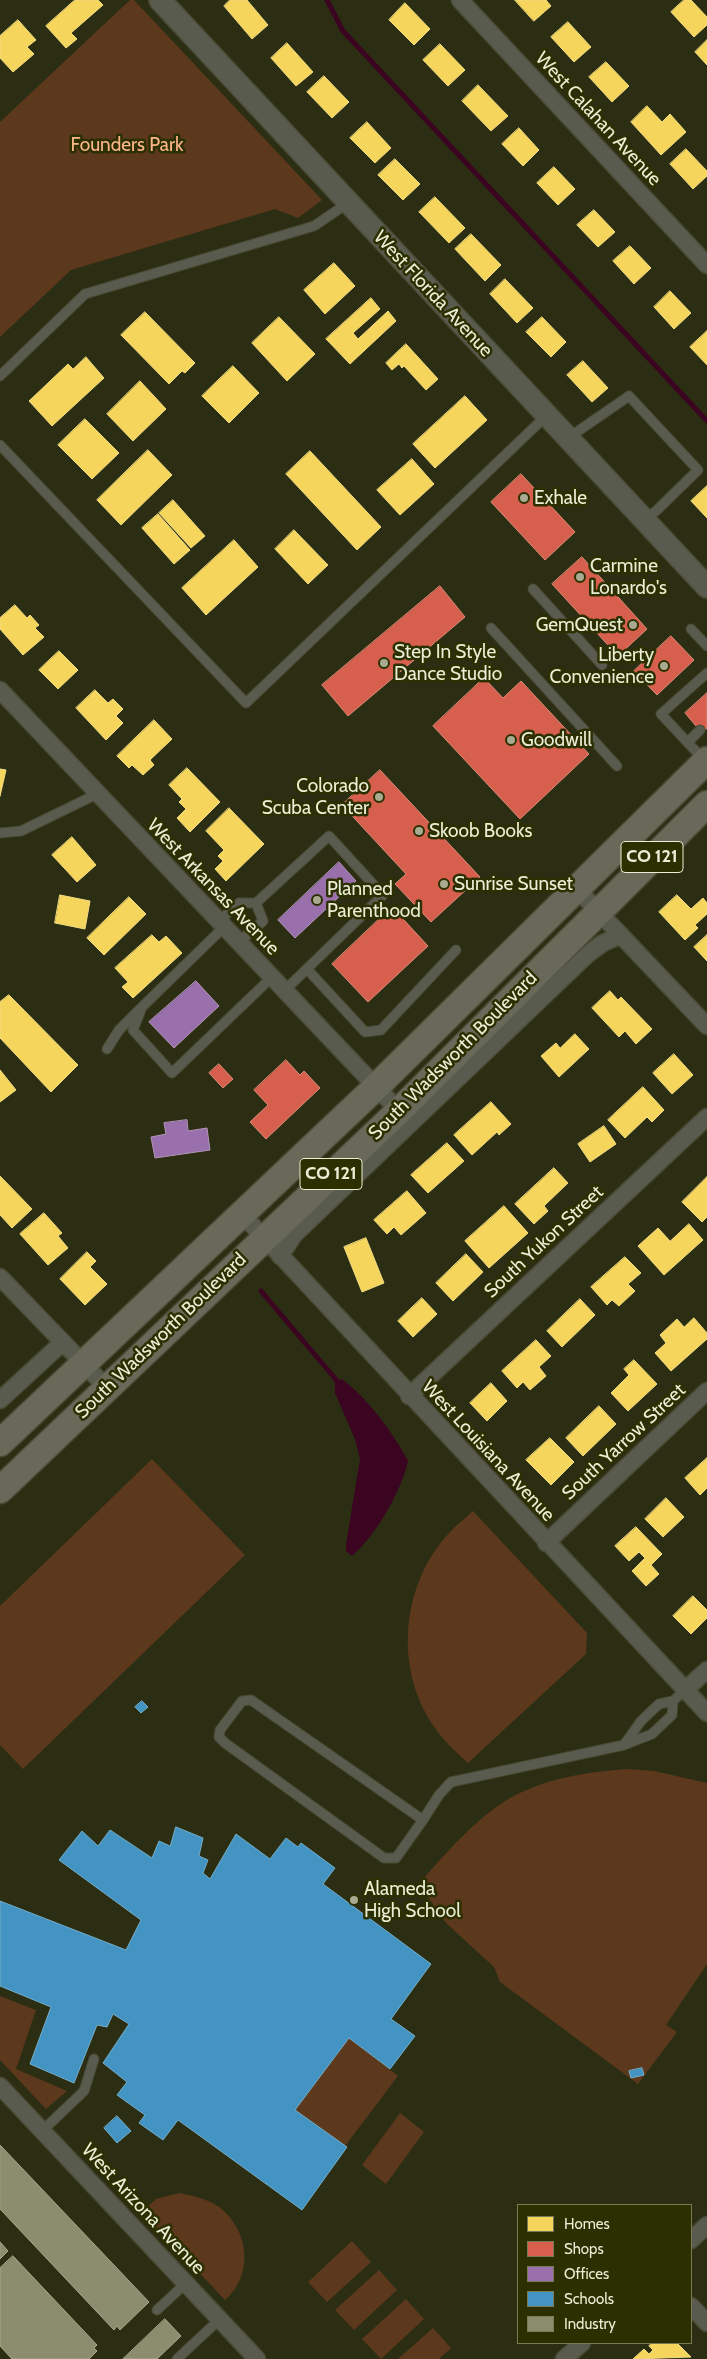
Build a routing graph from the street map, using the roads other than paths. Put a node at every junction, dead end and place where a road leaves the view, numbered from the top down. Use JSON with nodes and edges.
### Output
{"nodes":[{"id":1,"x":160,"y":0,"type":"edge"},
{"id":2,"x":460,"y":0,"type":"edge"},
{"id":3,"x":348,"y":202,"type":"junction"},
{"id":4,"x":707,"y":265,"type":"edge"},
{"id":5,"x":0,"y":376,"type":"edge"},
{"id":6,"x":546,"y":416,"type":"junction"},
{"id":7,"x":568,"y":439,"type":"junction"},
{"id":8,"x":0,"y":444,"type":"edge"},
{"id":9,"x":644,"y":519,"type":"junction"},
{"id":10,"x":707,"y":587,"type":"edge"},
{"id":11,"x":533,"y":589,"type":"dead end"},
{"id":12,"x":491,"y":628,"type":"dead end"},
{"id":13,"x":691,"y":629,"type":"dead end"},
{"id":14,"x":707,"y":646,"type":"edge"},
{"id":15,"x":602,"y":665,"type":"dead end"},
{"id":16,"x":707,"y":673,"type":"edge"},
{"id":17,"x":0,"y":690,"type":"edge"},
{"id":18,"x":700,"y":730,"type":"dead end"},
{"id":19,"x":688,"y":742,"type":"junction"},
{"id":20,"x":706,"y":761,"type":"edge"},
{"id":21,"x":617,"y":766,"type":"dead end"},
{"id":22,"x":97,"y":794,"type":"junction"},
{"id":23,"x":707,"y":804,"type":"edge"},
{"id":24,"x":0,"y":833,"type":"edge"},
{"id":25,"x":576,"y":888,"type":"junction"},
{"id":26,"x":256,"y":902,"type":"junction"},
{"id":27,"x":598,"y":911,"type":"junction"},
{"id":28,"x":221,"y":925,"type":"junction"},
{"id":29,"x":621,"y":935,"type":"junction"},
{"id":30,"x":238,"y":943,"type":"junction"},
{"id":31,"x":456,"y":950,"type":"dead end"},
{"id":32,"x":307,"y":969,"type":"junction"},
{"id":33,"x":272,"y":977,"type":"junction"},
{"id":34,"x":284,"y":991,"type":"junction"},
{"id":35,"x":142,"y":1007,"type":"junction"},
{"id":36,"x":707,"y":1026,"type":"edge"},
{"id":37,"x":107,"y":1049,"type":"dead end"},
{"id":38,"x":376,"y":1087,"type":"junction"},
{"id":39,"x":399,"y":1111,"type":"junction"},
{"id":40,"x":707,"y":1117,"type":"edge"},
{"id":41,"x":242,"y":1214,"type":"junction"},
{"id":42,"x":272,"y":1247,"type":"junction"},
{"id":43,"x":0,"y":1276,"type":"edge"},
{"id":44,"x":63,"y":1342,"type":"junction"},
{"id":45,"x":84,"y":1363,"type":"junction"},
{"id":46,"x":107,"y":1388,"type":"junction"},
{"id":47,"x":707,"y":1391,"type":"edge"},
{"id":48,"x":409,"y":1396,"type":"junction"},
{"id":49,"x":0,"y":1400,"type":"edge"},
{"id":50,"x":0,"y":1443,"type":"edge"},
{"id":51,"x":0,"y":1490,"type":"edge"},
{"id":52,"x":546,"y":1543,"type":"junction"},
{"id":53,"x":707,"y":1670,"type":"edge"},
{"id":54,"x":679,"y":1695,"type":"junction"},
{"id":55,"x":707,"y":1713,"type":"edge"},
{"id":56,"x":624,"y":1745,"type":"junction"},
{"id":57,"x":423,"y":1820,"type":"junction"},
{"id":58,"x":94,"y":2059,"type":"dead end"},
{"id":59,"x":0,"y":2086,"type":"edge"},
{"id":60,"x":42,"y":2131,"type":"junction"},
{"id":61,"x":707,"y":2225,"type":"edge"},
{"id":62,"x":692,"y":2239,"type":"edge"},
{"id":63,"x":186,"y":2283,"type":"junction"},
{"id":64,"x":692,"y":2307,"type":"edge"},
{"id":65,"x":157,"y":2310,"type":"dead end"},
{"id":66,"x":220,"y":2319,"type":"junction"},
{"id":67,"x":707,"y":2323,"type":"edge"},
{"id":68,"x":581,"y":2344,"type":"edge"},
{"id":69,"x":177,"y":2359,"type":"edge"},
{"id":70,"x":257,"y":2359,"type":"edge"},
{"id":71,"x":564,"y":2359,"type":"edge"}],
"edges":[{"from":1,"to":3,"type":"street","name":"West Florida Avenue"},
{"from":2,"to":4,"type":"street","name":"West Calahan Avenue"},
{"from":3,"to":5,"type":"lane"},
{"from":3,"to":6,"type":"street","name":"West Florida Avenue"},
{"from":6,"to":7,"type":"street","name":"West Florida Avenue"},
{"from":6,"to":8,"type":"lane"},
{"from":7,"to":9,"type":"street","name":"West Florida Avenue"},
{"from":7,"to":9,"type":"lane"},
{"from":9,"to":10,"type":"street","name":"West Florida Avenue"},
{"from":11,"to":15,"type":"lane"},
{"from":12,"to":21,"type":"lane"},
{"from":13,"to":14,"type":"lane"},
{"from":16,"to":19,"type":"lane"},
{"from":17,"to":22,"type":"street","name":"West Arkansas Avenue"},
{"from":18,"to":19,"type":"lane"},
{"from":19,"to":20,"type":"lane"},
{"from":20,"to":25,"type":"main road","name":"South Wadsworth Boulevard","number":"CO 121"},
{"from":22,"to":24,"type":"lane"},
{"from":22,"to":28,"type":"street","name":"West Arkansas Avenue"},
{"from":23,"to":27,"type":"main road","name":"South Wadsworth Boulevard","number":"CO 121"},
{"from":25,"to":27,"type":"street"},
{"from":25,"to":38,"type":"main road","name":"South Wadsworth Boulevard","number":"CO 121"},
{"from":26,"to":28,"type":"lane"},
{"from":26,"to":30,"type":"lane"},
{"from":26,"to":32,"type":"lane"},
{"from":27,"to":29,"type":"street"},
{"from":27,"to":39,"type":"main road","name":"South Wadsworth Boulevard","number":"CO 121"},
{"from":28,"to":30,"type":"street","name":"West Arkansas Avenue"},
{"from":28,"to":35,"type":"lane"},
{"from":29,"to":36,"type":"street"},
{"from":29,"to":42,"type":"street","name":"South Wadsworth Boulevard"},
{"from":30,"to":33,"type":"street","name":"West Arkansas Avenue"},
{"from":31,"to":32,"type":"lane"},
{"from":32,"to":34,"type":"lane"},
{"from":33,"to":34,"type":"street","name":"West Arkansas Avenue"},
{"from":33,"to":35,"type":"lane"},
{"from":34,"to":38,"type":"street","name":"West Arkansas Avenue"},
{"from":35,"to":37,"type":"lane"},
{"from":38,"to":39,"type":"street","name":"West Arkansas Avenue"},
{"from":38,"to":41,"type":"main road","name":"South Wadsworth Boulevard","number":"CO 121"},
{"from":39,"to":42,"type":"main road","name":"South Wadsworth Boulevard","number":"CO 121"},
{"from":40,"to":48,"type":"street","name":"South Yukon Street"},
{"from":41,"to":42,"type":"street","name":"West Louisiana Avenue"},
{"from":41,"to":45,"type":"main road","name":"South Wadsworth Boulevard","number":"CO 121"},
{"from":42,"to":46,"type":"main road","name":"South Wadsworth Boulevard","number":"CO 121"},
{"from":42,"to":48,"type":"street","name":"West Louisiana Avenue"},
{"from":43,"to":44,"type":"street"},
{"from":44,"to":45,"type":"street"},
{"from":44,"to":49,"type":"street"},
{"from":45,"to":46,"type":"street"},
{"from":45,"to":50,"type":"main road","name":"South Wadsworth Boulevard","number":"CO 121"},
{"from":46,"to":51,"type":"main road","name":"South Wadsworth Boulevard","number":"CO 121"},
{"from":47,"to":52,"type":"street","name":"South Yarrow Street"},
{"from":48,"to":52,"type":"street","name":"West Louisiana Avenue"},
{"from":52,"to":54,"type":"street","name":"West Louisiana Avenue"},
{"from":53,"to":54,"type":"street"},
{"from":54,"to":55,"type":"street","name":"West Louisiana Avenue"},
{"from":54,"to":56,"type":"lane"},
{"from":54,"to":56,"type":"lane"},
{"from":56,"to":57,"type":"lane"},
{"from":57,"to":57,"type":"lane"},
{"from":58,"to":60,"type":"lane"},
{"from":59,"to":60,"type":"street","name":"West Arizona Avenue"},
{"from":60,"to":63,"type":"street","name":"West Arizona Avenue"},
{"from":61,"to":62,"type":"street"},
{"from":63,"to":65,"type":"lane"},
{"from":63,"to":66,"type":"street","name":"West Arizona Avenue"},
{"from":64,"to":67,"type":"street"},
{"from":66,"to":69,"type":"lane"},
{"from":66,"to":70,"type":"street","name":"West Arizona Avenue"},
{"from":68,"to":71,"type":"street"}]}
